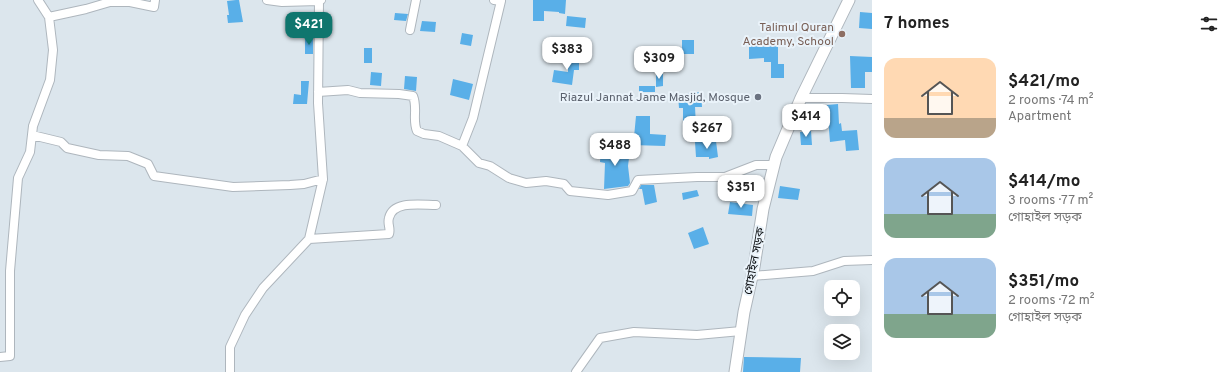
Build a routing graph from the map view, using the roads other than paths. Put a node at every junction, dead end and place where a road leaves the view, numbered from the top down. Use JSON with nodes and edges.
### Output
{"nodes":[{"id":1,"x":38,"y":0,"type":"edge"},
{"id":2,"x":155,"y":0,"type":"edge"},
{"id":3,"x":267,"y":0,"type":"edge"},
{"id":4,"x":416,"y":0,"type":"edge"},
{"id":5,"x":494,"y":0,"type":"edge"},
{"id":6,"x":849,"y":0,"type":"edge"},
{"id":7,"x":320,"y":1,"type":"edge"},
{"id":8,"x":49,"y":17,"type":"junction"},
{"id":9,"x":410,"y":30,"type":"dead end"},
{"id":10,"x":318,"y":92,"type":"junction"},
{"id":11,"x":801,"y":98,"type":"junction"},
{"id":12,"x":872,"y":99,"type":"edge"},
{"id":13,"x":32,"y":135,"type":"junction"},
{"id":14,"x":462,"y":146,"type":"junction"},
{"id":15,"x":774,"y":165,"type":"junction"},
{"id":16,"x":323,"y":179,"type":"junction"},
{"id":17,"x":436,"y":205,"type":"dead end"},
{"id":18,"x":309,"y":239,"type":"junction"},
{"id":19,"x":872,"y":260,"type":"edge"},
{"id":20,"x":752,"y":276,"type":"junction"},
{"id":21,"x":741,"y":330,"type":"junction"},
{"id":22,"x":0,"y":358,"type":"edge"},
{"id":23,"x":230,"y":372,"type":"edge"},
{"id":24,"x":576,"y":372,"type":"edge"},
{"id":25,"x":735,"y":372,"type":"edge"}],
"edges":[{"from":1,"to":8,"type":"street"},
{"from":2,"to":8,"type":"street"},
{"from":3,"to":7,"type":"street"},
{"from":4,"to":9,"type":"street"},
{"from":5,"to":14,"type":"street"},
{"from":6,"to":11,"type":"main road","name":"গোহাইল সড়ক"},
{"from":7,"to":10,"type":"street"},
{"from":8,"to":13,"type":"street"},
{"from":10,"to":14,"type":"street"},
{"from":10,"to":16,"type":"street"},
{"from":11,"to":12,"type":"street"},
{"from":11,"to":15,"type":"main road","name":"গোহাইল সড়ক"},
{"from":13,"to":16,"type":"street"},
{"from":13,"to":22,"type":"street"},
{"from":14,"to":15,"type":"street"},
{"from":15,"to":20,"type":"main road","name":"গোহাইল সড়ক"},
{"from":16,"to":18,"type":"street"},
{"from":17,"to":18,"type":"street"},
{"from":18,"to":23,"type":"street"},
{"from":19,"to":20,"type":"street"},
{"from":20,"to":21,"type":"main road","name":"গোহাইল সড়ক"},
{"from":21,"to":24,"type":"street"},
{"from":21,"to":25,"type":"main road","name":"গোহাইল সড়ক"}]}
